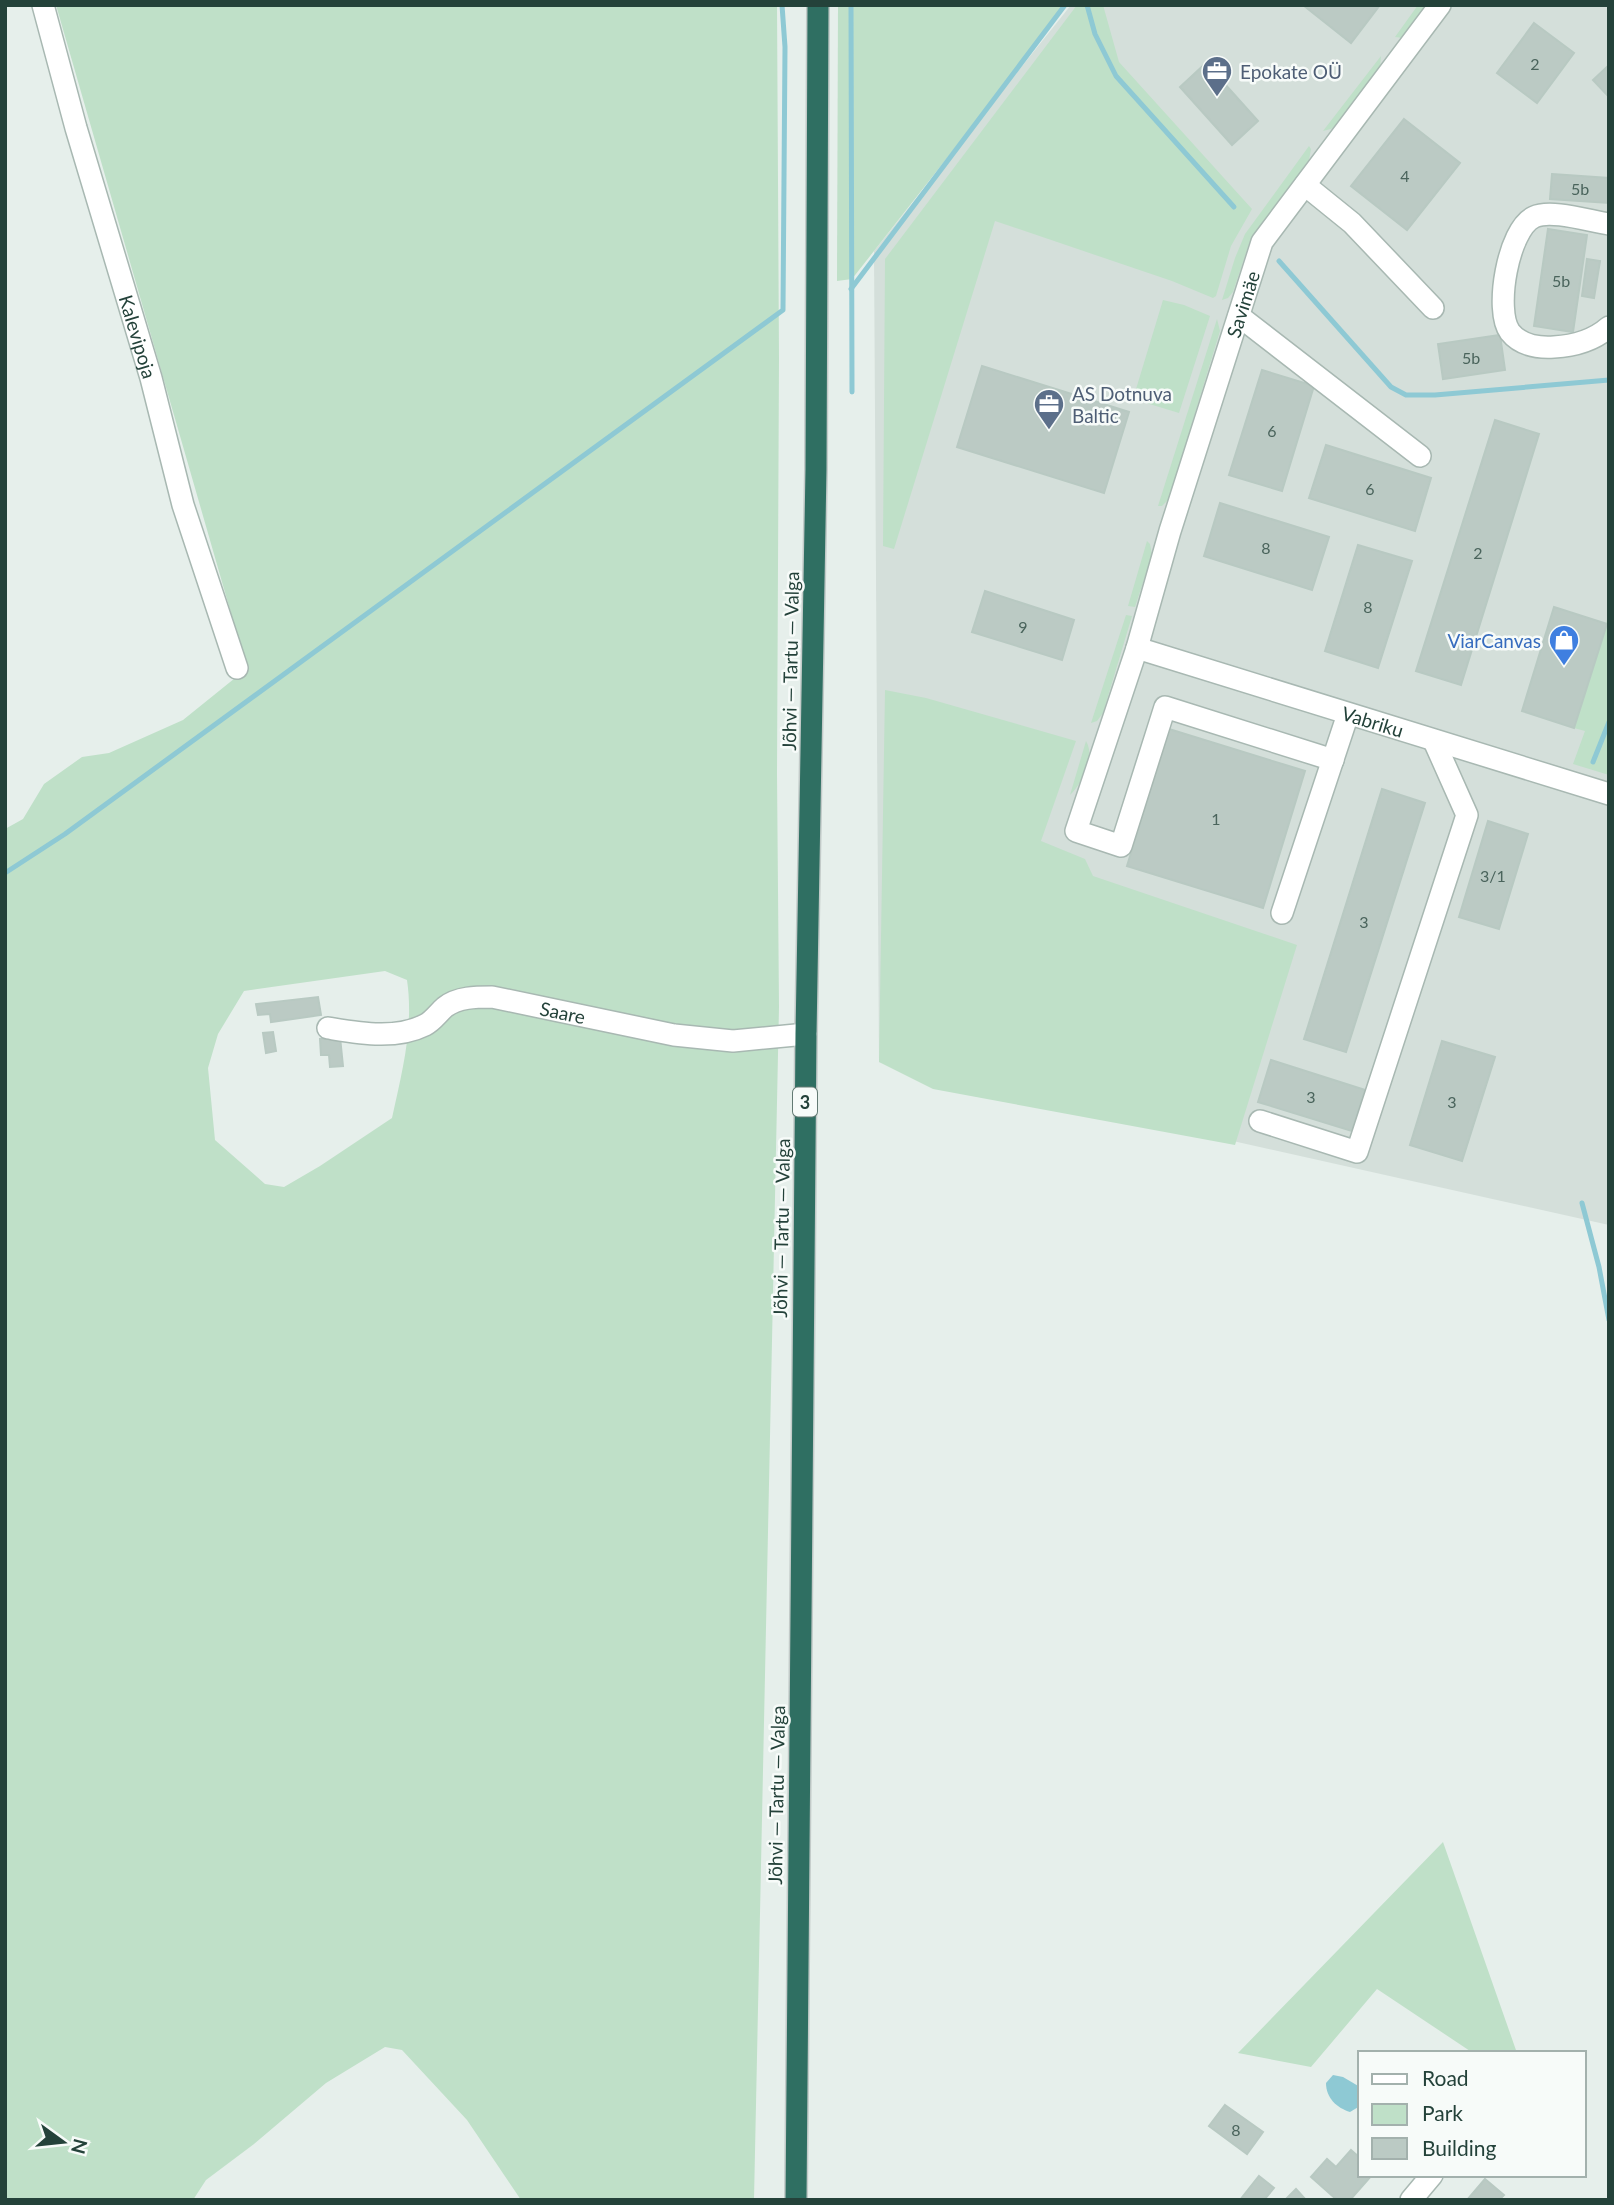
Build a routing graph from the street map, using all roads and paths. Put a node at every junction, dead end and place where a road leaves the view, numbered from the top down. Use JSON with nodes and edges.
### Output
{"nodes":[{"id":1,"x":43,"y":5,"type":"edge"},
{"id":2,"x":818,"y":5,"type":"edge"},
{"id":3,"x":1440,"y":5,"type":"edge"},
{"id":4,"x":1305,"y":185,"type":"junction"},
{"id":5,"x":1609,"y":224,"type":"edge"},
{"id":6,"x":1433,"y":308,"type":"dead end"},
{"id":7,"x":1239,"y":316,"type":"junction"},
{"id":8,"x":1609,"y":327,"type":"edge"},
{"id":9,"x":1420,"y":456,"type":"dead end"},
{"id":10,"x":1137,"y":648,"type":"junction"},
{"id":11,"x":237,"y":668,"type":"dead end"},
{"id":12,"x":1348,"y":714,"type":"junction"},
{"id":13,"x":1434,"y":741,"type":"junction"},
{"id":14,"x":1333,"y":760,"type":"junction"},
{"id":15,"x":1609,"y":794,"type":"edge"},
{"id":16,"x":1282,"y":914,"type":"dead end"},
{"id":17,"x":328,"y":1028,"type":"dead end"},
{"id":18,"x":806,"y":1034,"type":"junction"},
{"id":19,"x":1260,"y":1121,"type":"dead end"},
{"id":20,"x":1430,"y":2177,"type":"edge"},
{"id":21,"x":796,"y":2200,"type":"edge"},
{"id":22,"x":1411,"y":2200,"type":"edge"}],
"edges":[{"from":1,"to":11,"type":"street","name":"Kalevipoja"},
{"from":2,"to":18,"type":"highway","name":"Jõhvi — Tartu — Valga","number":"3"},
{"from":3,"to":4,"type":"street","name":"Savimäe"},
{"from":4,"to":6,"type":"street"},
{"from":4,"to":7,"type":"street","name":"Savimäe"},
{"from":5,"to":8,"type":"street"},
{"from":7,"to":9,"type":"street"},
{"from":7,"to":10,"type":"street","name":"Savimäe"},
{"from":10,"to":12,"type":"street","name":"Vabriku"},
{"from":10,"to":14,"type":"street","name":"Savimäe"},
{"from":12,"to":13,"type":"street","name":"Vabriku"},
{"from":12,"to":14,"type":"street"},
{"from":13,"to":15,"type":"street","name":"Vabriku"},
{"from":13,"to":19,"type":"street"},
{"from":14,"to":16,"type":"street"},
{"from":17,"to":18,"type":"street","name":"Saare"},
{"from":18,"to":21,"type":"highway","name":"Jõhvi — Tartu — Valga","number":"3"},
{"from":20,"to":22,"type":"street"}]}
